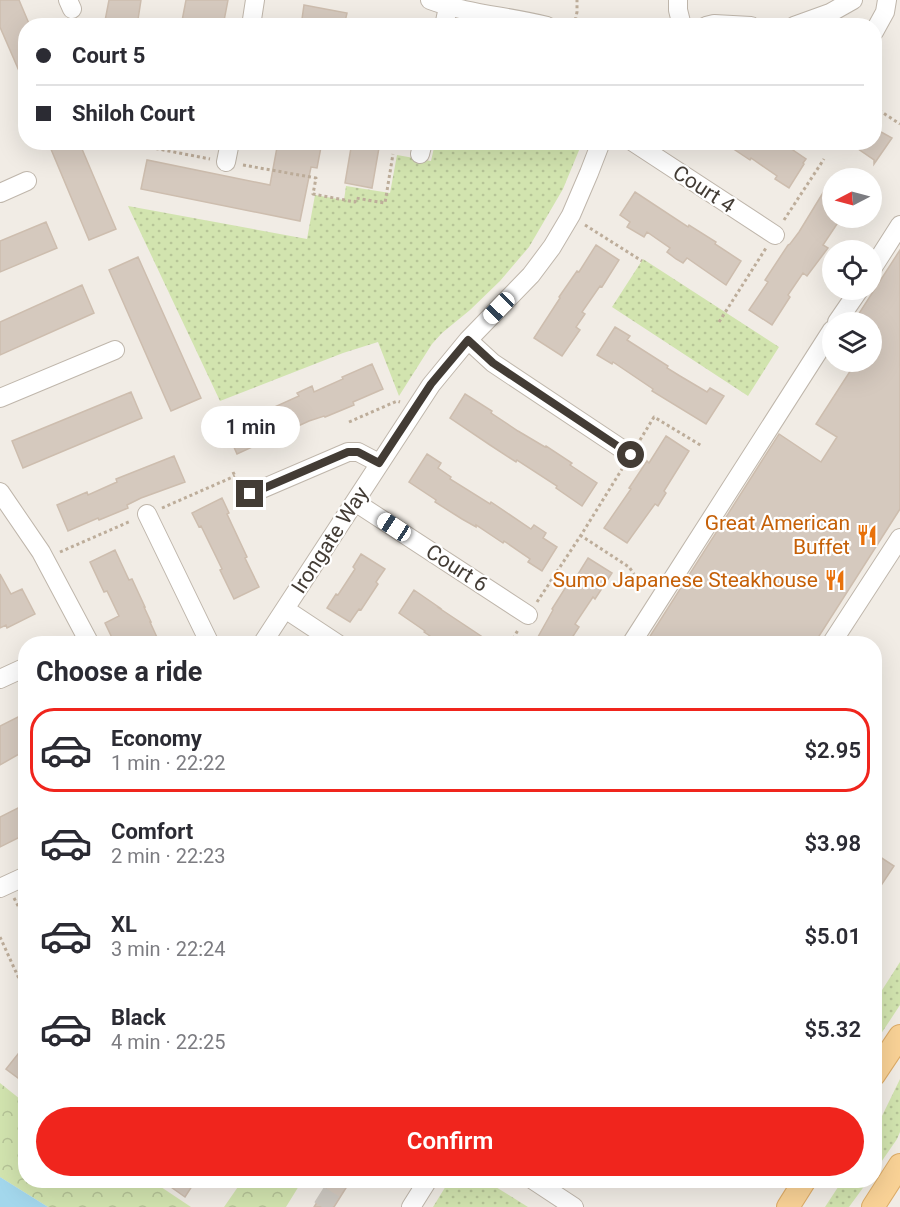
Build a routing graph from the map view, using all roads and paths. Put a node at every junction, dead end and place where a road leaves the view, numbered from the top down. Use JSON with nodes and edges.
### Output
{"nodes":[{"id":1,"x":255,"y":0,"type":"edge"},
{"id":2,"x":430,"y":0,"type":"edge"},
{"id":3,"x":577,"y":0,"type":"edge"},
{"id":4,"x":678,"y":0,"type":"edge"},
{"id":5,"x":853,"y":0,"type":"edge"},
{"id":6,"x":887,"y":0,"type":"edge"},
{"id":7,"x":448,"y":7,"type":"junction"},
{"id":8,"x":252,"y":18,"type":"edge"},
{"id":9,"x":446,"y":18,"type":"edge"},
{"id":10,"x":512,"y":18,"type":"edge"},
{"id":11,"x":576,"y":18,"type":"edge"},
{"id":12,"x":680,"y":18,"type":"edge"},
{"id":13,"x":816,"y":18,"type":"edge"},
{"id":14,"x":882,"y":18,"type":"edge"},
{"id":15,"x":882,"y":112,"type":"edge"},
{"id":16,"x":900,"y":124,"type":"edge"},
{"id":17,"x":164,"y":150,"type":"edge"},
{"id":18,"x":228,"y":150,"type":"edge"},
{"id":19,"x":598,"y":150,"type":"edge"},
{"id":20,"x":645,"y":150,"type":"edge"},
{"id":21,"x":393,"y":154,"type":"dead end"},
{"id":22,"x":226,"y":162,"type":"junction"},
{"id":23,"x":27,"y":181,"type":"dead end"},
{"id":24,"x":0,"y":193,"type":"edge"},
{"id":25,"x":571,"y":215,"type":"junction"},
{"id":26,"x":900,"y":225,"type":"edge"},
{"id":27,"x":775,"y":235,"type":"dead end"},
{"id":28,"x":882,"y":253,"type":"edge"},
{"id":29,"x":642,"y":261,"type":"dead end"},
{"id":30,"x":468,"y":340,"type":"junction"},
{"id":31,"x":822,"y":346,"type":"edge"},
{"id":32,"x":115,"y":350,"type":"dead end"},
{"id":33,"x":0,"y":398,"type":"edge"},
{"id":34,"x":414,"y":410,"type":"junction"},
{"id":35,"x":349,"y":422,"type":"dead end"},
{"id":36,"x":702,"y":446,"type":"dead end"},
{"id":37,"x":631,"y":455,"type":"junction"},
{"id":38,"x":379,"y":463,"type":"junction"},
{"id":39,"x":0,"y":492,"type":"edge"},
{"id":40,"x":250,"y":494,"type":"dead end"},
{"id":41,"x":355,"y":502,"type":"junction"},
{"id":42,"x":147,"y":514,"type":"dead end"},
{"id":43,"x":580,"y":535,"type":"junction"},
{"id":44,"x":900,"y":538,"type":"edge"},
{"id":45,"x":634,"y":574,"type":"dead end"},
{"id":46,"x":285,"y":609,"type":"junction"},
{"id":47,"x":528,"y":615,"type":"junction"},
{"id":48,"x":82,"y":636,"type":"edge"},
{"id":49,"x":206,"y":636,"type":"edge"},
{"id":50,"x":267,"y":636,"type":"edge"},
{"id":51,"x":326,"y":636,"type":"edge"},
{"id":52,"x":515,"y":636,"type":"edge"},
{"id":53,"x":636,"y":636,"type":"edge"},
{"id":54,"x":836,"y":636,"type":"edge"},
{"id":55,"x":18,"y":671,"type":"edge"},
{"id":56,"x":0,"y":679,"type":"edge"},
{"id":57,"x":18,"y":880,"type":"edge"},
{"id":58,"x":4,"y":886,"type":"edge"},
{"id":59,"x":18,"y":908,"type":"edge"},
{"id":60,"x":0,"y":938,"type":"edge"},
{"id":61,"x":18,"y":977,"type":"edge"},
{"id":62,"x":900,"y":1036,"type":"edge"},
{"id":63,"x":882,"y":1063,"type":"edge"},
{"id":64,"x":900,"y":1165,"type":"edge"},
{"id":65,"x":423,"y":1188,"type":"edge"},
{"id":66,"x":545,"y":1188,"type":"edge"},
{"id":67,"x":800,"y":1188,"type":"edge"},
{"id":68,"x":411,"y":1207,"type":"edge"},
{"id":69,"x":574,"y":1207,"type":"edge"},
{"id":70,"x":788,"y":1207,"type":"edge"},
{"id":71,"x":873,"y":1207,"type":"edge"}],
"edges":[{"from":1,"to":8,"type":"street"},
{"from":2,"to":7,"type":"street"},
{"from":3,"to":11,"type":"path"},
{"from":4,"to":12,"type":"street"},
{"from":5,"to":13,"type":"street"},
{"from":6,"to":14,"type":"street"},
{"from":7,"to":9,"type":"street"},
{"from":7,"to":10,"type":"street"},
{"from":15,"to":16,"type":"path"},
{"from":17,"to":22,"type":"path"},
{"from":18,"to":22,"type":"street"},
{"from":19,"to":25,"type":"street","name":"Irongate Way"},
{"from":20,"to":27,"type":"street","name":"Court 4"},
{"from":21,"to":22,"type":"path"},
{"from":23,"to":24,"type":"street"},
{"from":25,"to":29,"type":"path"},
{"from":25,"to":30,"type":"street","name":"Irongate Way"},
{"from":26,"to":28,"type":"street"},
{"from":30,"to":34,"type":"street","name":"Irongate Way"},
{"from":30,"to":37,"type":"street"},
{"from":31,"to":53,"type":"street"},
{"from":32,"to":33,"type":"street"},
{"from":34,"to":35,"type":"path"},
{"from":34,"to":38,"type":"street","name":"Irongate Way"},
{"from":36,"to":37,"type":"path"},
{"from":37,"to":43,"type":"path"},
{"from":38,"to":40,"type":"street"},
{"from":38,"to":41,"type":"street","name":"Irongate Way"},
{"from":39,"to":48,"type":"street"},
{"from":41,"to":46,"type":"street","name":"Irongate Way"},
{"from":41,"to":47,"type":"street","name":"Court 6"},
{"from":42,"to":49,"type":"street"},
{"from":43,"to":45,"type":"path"},
{"from":43,"to":47,"type":"path"},
{"from":44,"to":54,"type":"street"},
{"from":46,"to":50,"type":"street","name":"Irongate Way"},
{"from":46,"to":51,"type":"street"},
{"from":47,"to":52,"type":"path"},
{"from":55,"to":56,"type":"street"},
{"from":57,"to":58,"type":"street"},
{"from":58,"to":59,"type":"path"},
{"from":60,"to":61,"type":"path"},
{"from":62,"to":63,"type":"main road"},
{"from":64,"to":71,"type":"main road"},
{"from":65,"to":68,"type":"street"},
{"from":66,"to":69,"type":"street"},
{"from":67,"to":70,"type":"main road"}]}
